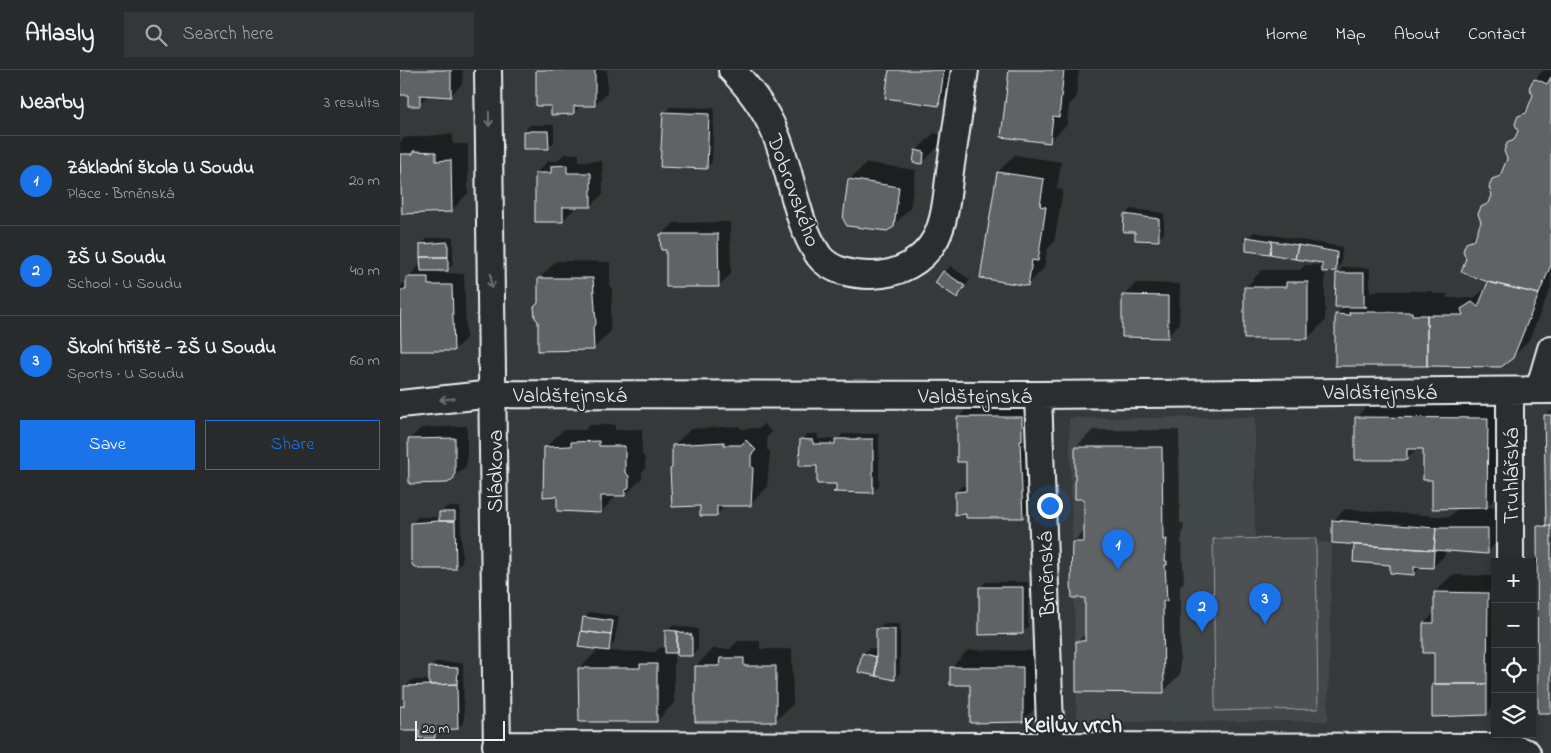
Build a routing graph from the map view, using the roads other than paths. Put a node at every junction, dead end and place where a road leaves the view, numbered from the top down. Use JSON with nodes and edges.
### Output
{"nodes":[{"id":1,"x":488,"y":70,"type":"edge"},
{"id":2,"x":732,"y":70,"type":"edge"},
{"id":3,"x":965,"y":70,"type":"edge"},
{"id":4,"x":1551,"y":350,"type":"edge"},
{"id":5,"x":1510,"y":390,"type":"junction"},
{"id":6,"x":1545,"y":390,"type":"edge"},
{"id":7,"x":493,"y":394,"type":"junction"},
{"id":8,"x":1038,"y":395,"type":"junction"},
{"id":9,"x":400,"y":404,"type":"edge"},
{"id":10,"x":1510,"y":558,"type":"edge"},
{"id":11,"x":1514,"y":747,"type":"edge"},
{"id":12,"x":496,"y":749,"type":"edge"},
{"id":13,"x":1051,"y":749,"type":"edge"}],
"edges":[{"from":1,"to":7,"type":"street","name":"Sládkova","one_way":true},
{"from":2,"to":3,"type":"street","name":"Dobrovského"},
{"from":4,"to":6,"type":"street"},
{"from":5,"to":6,"type":"street","name":"Valdštejnská"},
{"from":5,"to":8,"type":"street","name":"Valdštejnská"},
{"from":5,"to":10,"type":"street","name":"Truhlářská"},
{"from":7,"to":8,"type":"street","name":"Valdštejnská"},
{"from":7,"to":9,"type":"street","name":"Valdštejnská","one_way":true},
{"from":7,"to":12,"type":"street","name":"Sládkova"},
{"from":8,"to":13,"type":"street","name":"Brněnská"},
{"from":11,"to":13,"type":"street"},
{"from":12,"to":13,"type":"street"}]}
